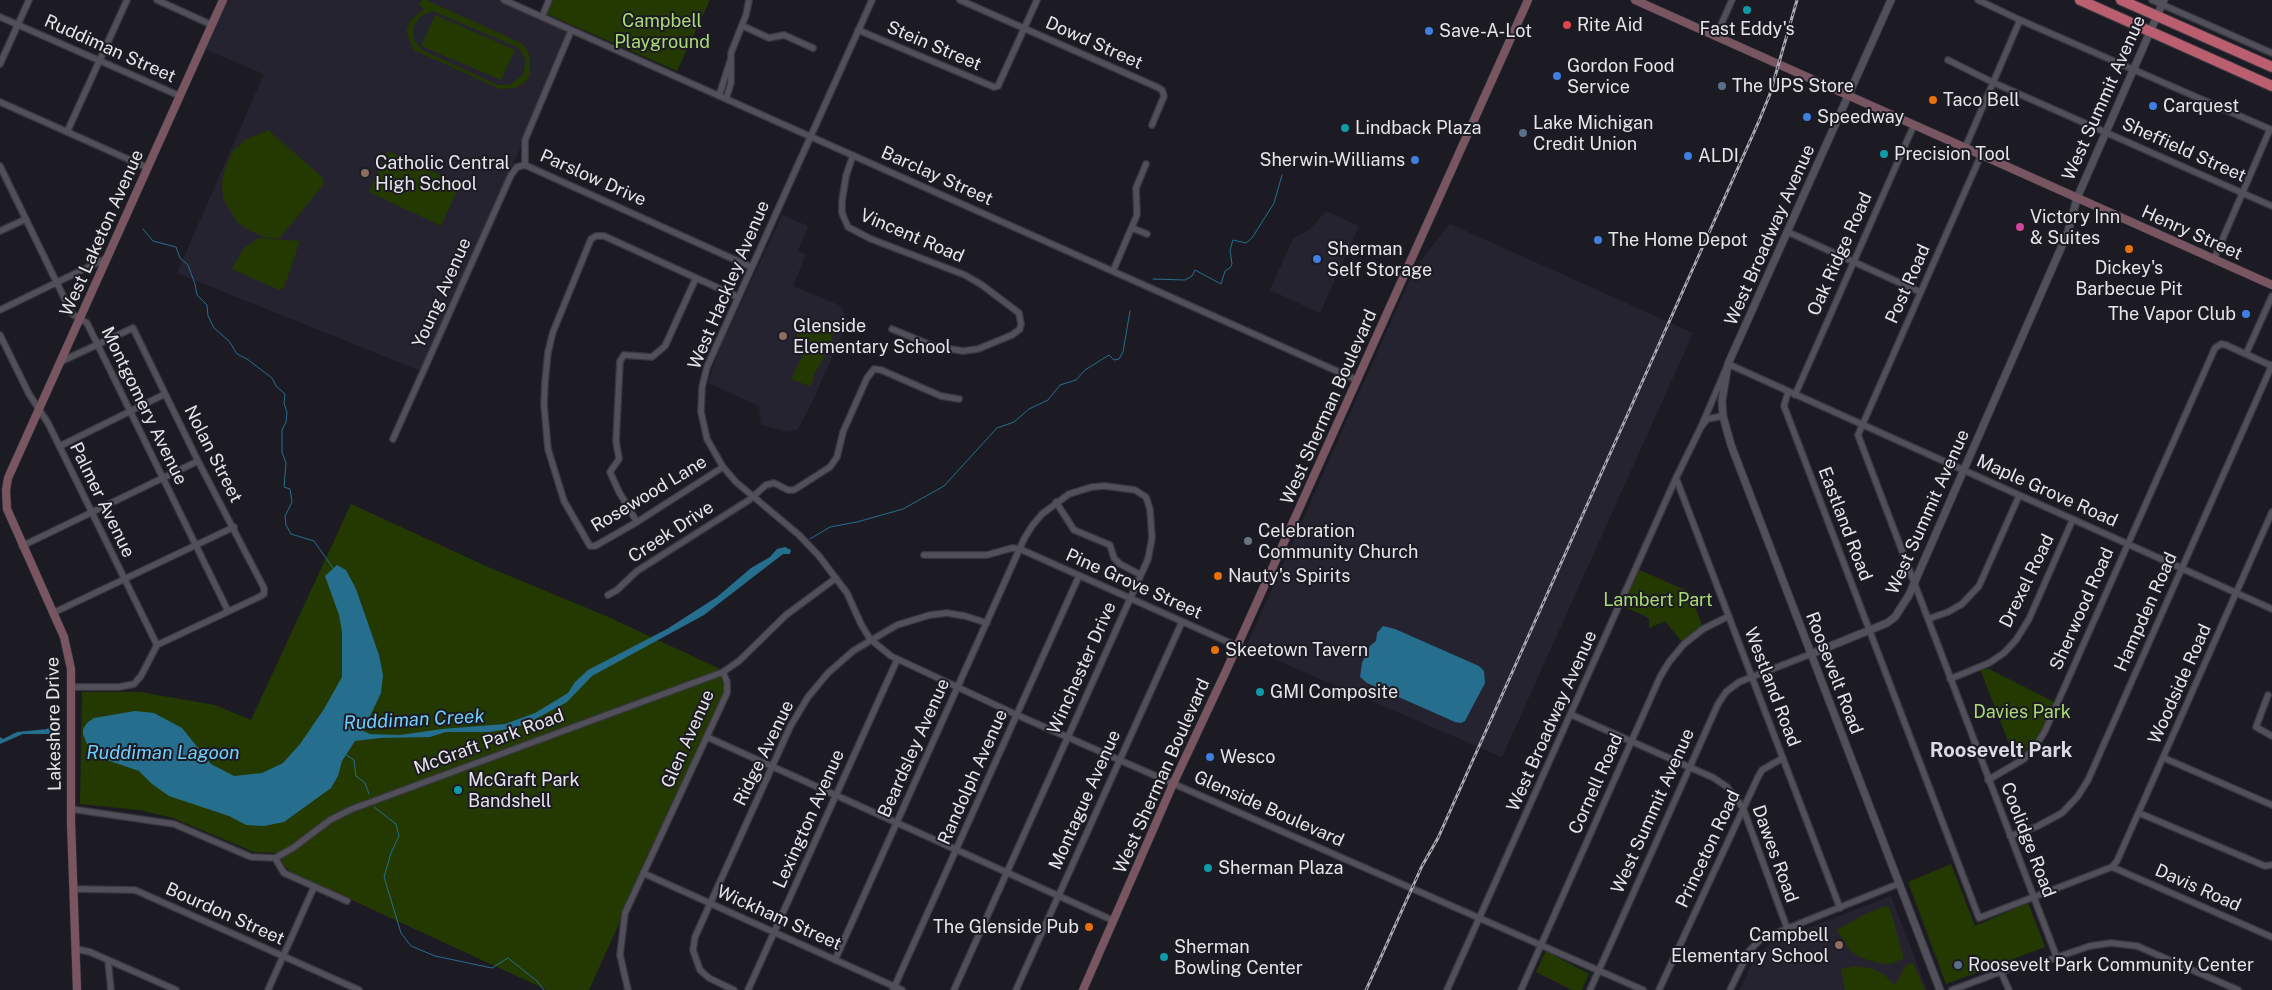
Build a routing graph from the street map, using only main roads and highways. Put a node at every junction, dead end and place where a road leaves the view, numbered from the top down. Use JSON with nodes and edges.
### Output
{"nodes":[{"id":1,"x":224,"y":0,"type":"edge"},
{"id":2,"x":1528,"y":0,"type":"edge"},
{"id":3,"x":1635,"y":0,"type":"edge"},
{"id":4,"x":2080,"y":0,"type":"edge"},
{"id":5,"x":2112,"y":0,"type":"edge"},
{"id":6,"x":2121,"y":0,"type":"edge"},
{"id":7,"x":2156,"y":17,"type":"junction"},
{"id":8,"x":2165,"y":38,"type":"junction"},
{"id":9,"x":2250,"y":57,"type":"junction"},
{"id":10,"x":2272,"y":67,"type":"edge"},
{"id":11,"x":2272,"y":86,"type":"edge"},
{"id":12,"x":2272,"y":285,"type":"edge"},
{"id":13,"x":8,"y":478,"type":"joint"},
{"id":14,"x":77,"y":990,"type":"edge"},
{"id":15,"x":1082,"y":990,"type":"edge"}],
"edges":[{"from":1,"to":13,"type":"main road","name":"West Laketon Avenue"},
{"from":2,"to":15,"type":"main road","name":"West Sherman Boulevard"},
{"from":3,"to":12,"type":"main road","name":"Henry Street"},
{"from":4,"to":8,"type":"highway"},
{"from":5,"to":7,"type":"highway"},
{"from":6,"to":7,"type":"highway"},
{"from":7,"to":9,"type":"highway"},
{"from":8,"to":9,"type":"highway"},
{"from":8,"to":11,"type":"highway"},
{"from":9,"to":10,"type":"highway"},
{"from":13,"to":14,"type":"main road","name":"Lakeshore Drive"}]}
